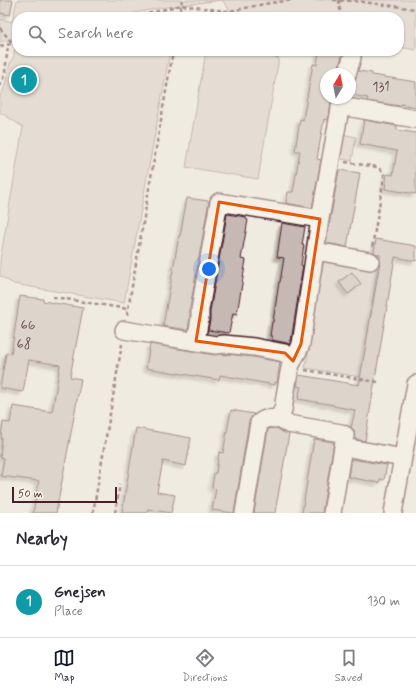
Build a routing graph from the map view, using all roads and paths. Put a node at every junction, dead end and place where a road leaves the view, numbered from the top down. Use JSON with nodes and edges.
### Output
{"nodes":[{"id":1,"x":182,"y":0,"type":"edge"},
{"id":2,"x":292,"y":0,"type":"edge"},
{"id":3,"x":333,"y":0,"type":"edge"},
{"id":4,"x":339,"y":0,"type":"edge"},
{"id":5,"x":181,"y":5,"type":"junction"},
{"id":6,"x":416,"y":10,"type":"edge"},
{"id":7,"x":225,"y":11,"type":"joint"},
{"id":8,"x":154,"y":12,"type":"edge"},
{"id":9,"x":179,"y":12,"type":"edge"},
{"id":10,"x":341,"y":12,"type":"edge"},
{"id":11,"x":0,"y":28,"type":"edge"},
{"id":12,"x":12,"y":43,"type":"edge"},
{"id":13,"x":12,"y":44,"type":"edge"},
{"id":14,"x":8,"y":45,"type":"junction"},
{"id":15,"x":0,"y":46,"type":"edge"},
{"id":16,"x":172,"y":56,"type":"edge"},
{"id":17,"x":352,"y":58,"type":"dead end"},
{"id":18,"x":349,"y":68,"type":"edge"},
{"id":19,"x":0,"y":86,"type":"edge"},
{"id":20,"x":341,"y":104,"type":"edge"},
{"id":21,"x":349,"y":104,"type":"edge"},
{"id":22,"x":416,"y":120,"type":"edge"},
{"id":23,"x":331,"y":160,"type":"junction"},
{"id":24,"x":320,"y":219,"type":"junction"},
{"id":25,"x":316,"y":251,"type":"junction"},
{"id":26,"x":370,"y":261,"type":"joint"},
{"id":27,"x":53,"y":297,"type":"dead end"},
{"id":28,"x":128,"y":309,"type":"junction"},
{"id":29,"x":124,"y":330,"type":"junction"},
{"id":30,"x":196,"y":341,"type":"junction"},
{"id":31,"x":293,"y":361,"type":"junction"},
{"id":32,"x":378,"y":382,"type":"dead end"},
{"id":33,"x":416,"y":384,"type":"edge"},
{"id":34,"x":279,"y":416,"type":"junction"},
{"id":35,"x":344,"y":447,"type":"junction"},
{"id":36,"x":403,"y":458,"type":"junction"},
{"id":37,"x":120,"y":484,"type":"dead end"},
{"id":38,"x":93,"y":513,"type":"edge"},
{"id":39,"x":115,"y":513,"type":"edge"},
{"id":40,"x":244,"y":513,"type":"edge"},
{"id":41,"x":332,"y":513,"type":"edge"},
{"id":42,"x":393,"y":513,"type":"edge"}],
"edges":[{"from":1,"to":5,"type":"path"},
{"from":2,"to":7,"type":"path"},
{"from":3,"to":4,"type":"path"},
{"from":4,"to":6,"type":"path"},
{"from":4,"to":10,"type":"path"},
{"from":5,"to":7,"type":"path"},
{"from":5,"to":8,"type":"path"},
{"from":5,"to":9,"type":"path"},
{"from":11,"to":12,"type":"path"},
{"from":13,"to":14,"type":"path"},
{"from":14,"to":15,"type":"path"},
{"from":14,"to":19,"type":"path"},
{"from":16,"to":28,"type":"path"},
{"from":17,"to":18,"type":"street"},
{"from":20,"to":23,"type":"street"},
{"from":21,"to":22,"type":"street"},
{"from":23,"to":24,"type":"street"},
{"from":23,"to":26,"type":"path"},
{"from":24,"to":25,"type":"street"},
{"from":24,"to":30,"type":"street"},
{"from":25,"to":26,"type":"street"},
{"from":25,"to":31,"type":"street"},
{"from":27,"to":28,"type":"path"},
{"from":28,"to":29,"type":"path"},
{"from":29,"to":30,"type":"street"},
{"from":29,"to":38,"type":"path"},
{"from":30,"to":31,"type":"street"},
{"from":31,"to":32,"type":"path"},
{"from":31,"to":34,"type":"street"},
{"from":33,"to":36,"type":"street"},
{"from":34,"to":35,"type":"street"},
{"from":34,"to":40,"type":"street"},
{"from":35,"to":36,"type":"street"},
{"from":35,"to":41,"type":"street"},
{"from":36,"to":42,"type":"street"},
{"from":37,"to":39,"type":"path"}]}
